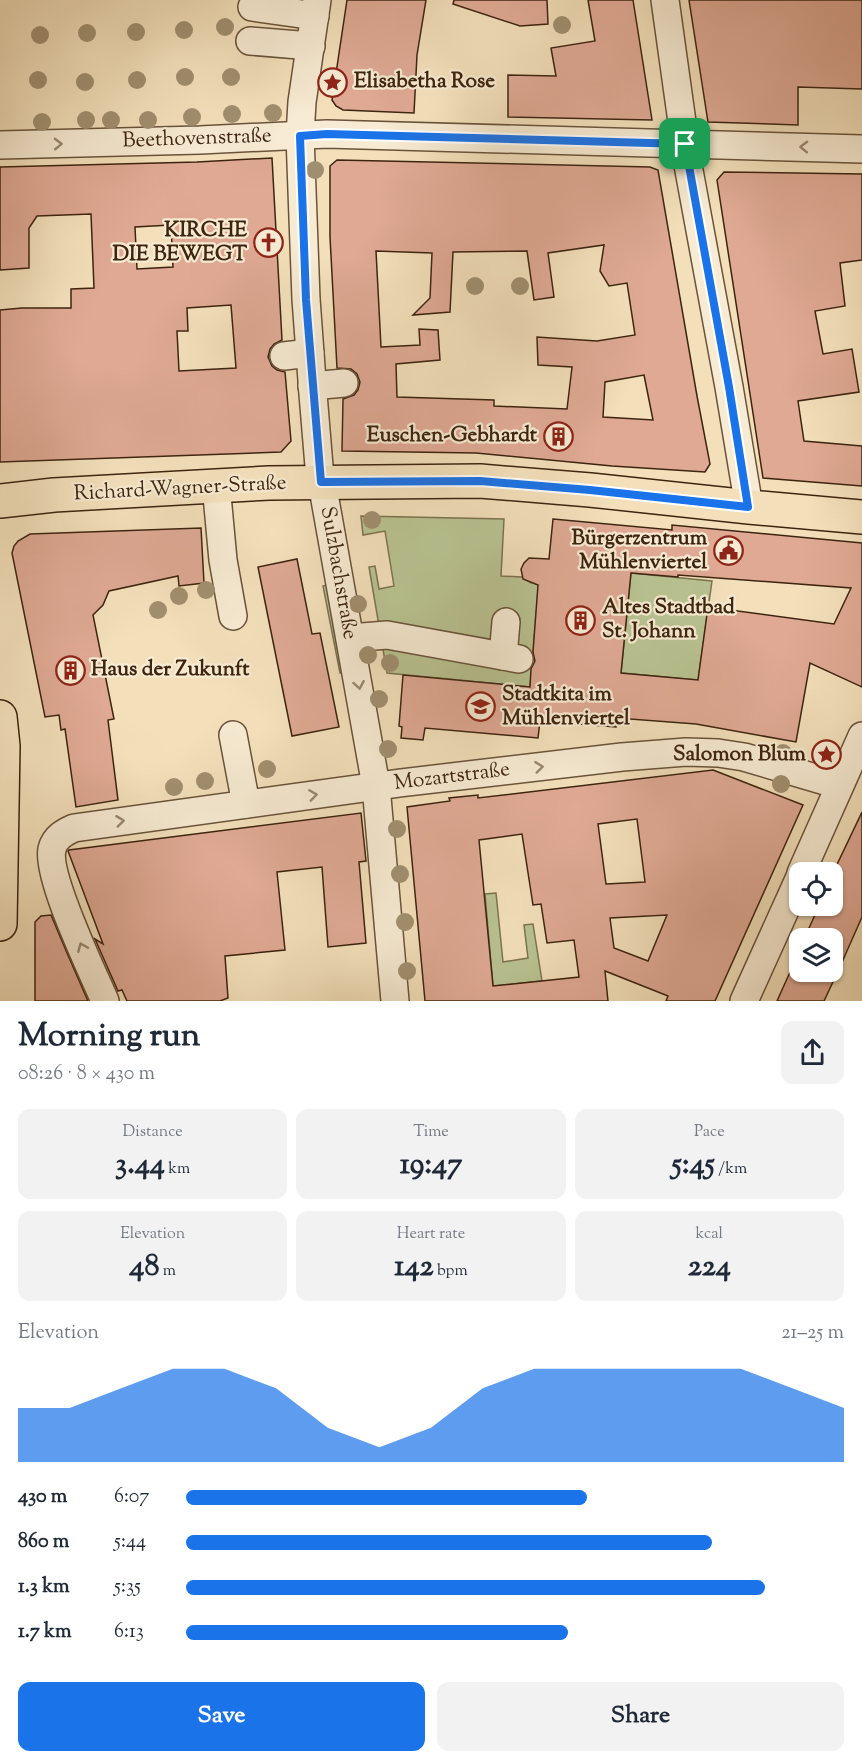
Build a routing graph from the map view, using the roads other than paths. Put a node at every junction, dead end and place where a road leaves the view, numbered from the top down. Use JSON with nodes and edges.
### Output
{"nodes":[{"id":1,"x":664,"y":0,"type":"edge"},
{"id":2,"x":314,"y":23,"type":"edge"},
{"id":3,"x":251,"y":24,"type":"dead end"},
{"id":4,"x":300,"y":136,"type":"junction"},
{"id":5,"x":685,"y":144,"type":"junction"},
{"id":6,"x":0,"y":146,"type":"edge"},
{"id":7,"x":862,"y":149,"type":"edge"},
{"id":8,"x":344,"y":384,"type":"dead end"},
{"id":9,"x":312,"y":386,"type":"junction"},
{"id":10,"x":321,"y":482,"type":"junction"},
{"id":11,"x":216,"y":485,"type":"junction"},
{"id":12,"x":0,"y":501,"type":"edge"},
{"id":13,"x":748,"y":507,"type":"junction"},
{"id":14,"x":862,"y":517,"type":"edge"},
{"id":15,"x":233,"y":616,"type":"dead end"},
{"id":16,"x":506,"y":622,"type":"dead end"},
{"id":17,"x":350,"y":638,"type":"junction"},
{"id":18,"x":0,"y":717,"type":"edge"},
{"id":19,"x":233,"y":735,"type":"dead end"},
{"id":20,"x":862,"y":736,"type":"edge"},
{"id":21,"x":839,"y":785,"type":"junction"},
{"id":22,"x":376,"y":786,"type":"junction"},
{"id":23,"x":1,"y":790,"type":"edge"},
{"id":24,"x":246,"y":804,"type":"junction"},
{"id":25,"x":806,"y":862,"type":"edge"},
{"id":26,"x":789,"y":900,"type":"edge"},
{"id":27,"x":0,"y":924,"type":"edge"},
{"id":28,"x":105,"y":1001,"type":"edge"},
{"id":29,"x":394,"y":1001,"type":"edge"},
{"id":30,"x":744,"y":1001,"type":"edge"}],
"edges":[{"from":1,"to":5,"type":"street"},
{"from":2,"to":3,"type":"street"},
{"from":2,"to":4,"type":"street","name":"Sulzbachstraße"},
{"from":4,"to":5,"type":"street","name":"Beethovenstraße"},
{"from":6,"to":4,"type":"street","name":"Beethovenstraße","one_way":true},
{"from":4,"to":9,"type":"street","name":"Sulzbachstraße"},
{"from":7,"to":5,"type":"street","name":"Beethovenstraße","one_way":true},
{"from":5,"to":13,"type":"street"},
{"from":8,"to":9,"type":"street"},
{"from":9,"to":10,"type":"street","name":"Sulzbachstraße"},
{"from":10,"to":11,"type":"main road","name":"Richard-Wagner-Straße"},
{"from":10,"to":13,"type":"main road","name":"Richard-Wagner-Straße"},
{"from":10,"to":17,"type":"street","name":"Sulzbachstraße"},
{"from":11,"to":12,"type":"main road","name":"Richard-Wagner-Straße"},
{"from":11,"to":15,"type":"street"},
{"from":13,"to":14,"type":"main road","name":"Richard-Wagner-Straße"},
{"from":16,"to":17,"type":"street"},
{"from":17,"to":22,"type":"street","name":"Sulzbachstraße","one_way":true},
{"from":18,"to":23,"type":"main road"},
{"from":19,"to":24,"type":"street"},
{"from":20,"to":21,"type":"street"},
{"from":22,"to":21,"type":"street","name":"Mozartstraße","one_way":true},
{"from":21,"to":25,"type":"street"},
{"from":24,"to":22,"type":"street","name":"Mozartstraße","one_way":true},
{"from":22,"to":29,"type":"street","name":"Sulzbachstraße"},
{"from":23,"to":27,"type":"main road"},
{"from":28,"to":24,"type":"street","name":"Mozartstraße","one_way":true},
{"from":26,"to":30,"type":"street"}]}
